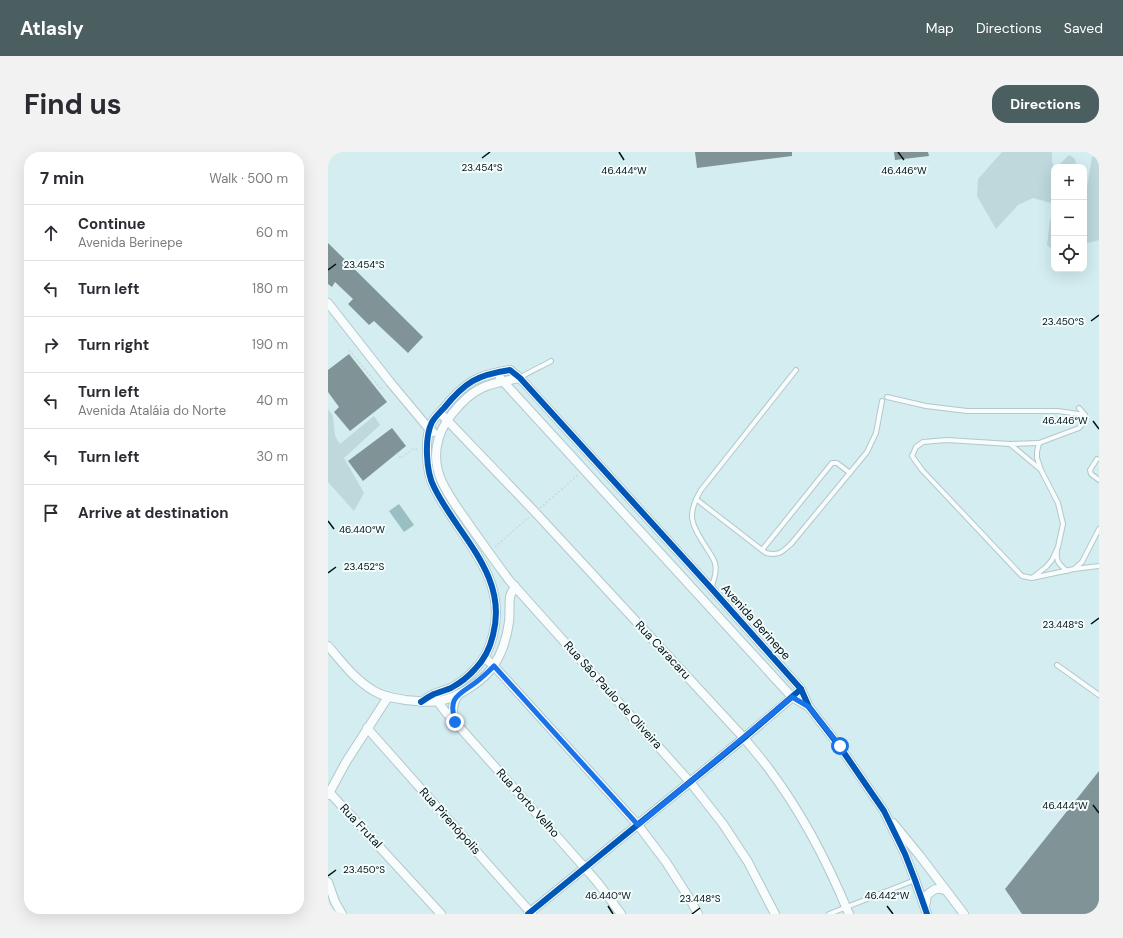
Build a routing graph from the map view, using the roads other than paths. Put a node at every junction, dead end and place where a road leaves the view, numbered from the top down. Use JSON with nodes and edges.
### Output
{"nodes":[{"id":1,"x":328,"y":303,"type":"edge"},
{"id":2,"x":551,"y":361,"type":"dead end"},
{"id":3,"x":510,"y":370,"type":"junction"},
{"id":4,"x":796,"y":370,"type":"dead end"},
{"id":5,"x":496,"y":372,"type":"junction"},
{"id":6,"x":527,"y":373,"type":"junction"},
{"id":7,"x":520,"y":378,"type":"junction"},
{"id":8,"x":503,"y":381,"type":"junction"},
{"id":9,"x":887,"y":397,"type":"dead end"},
{"id":10,"x":882,"y":401,"type":"dead end"},
{"id":11,"x":1079,"y":408,"type":"dead end"},
{"id":12,"x":439,"y":413,"type":"junction"},
{"id":13,"x":1085,"y":415,"type":"junction"},
{"id":14,"x":447,"y":420,"type":"junction"},
{"id":15,"x":430,"y":430,"type":"junction"},
{"id":16,"x":439,"y":436,"type":"junction"},
{"id":17,"x":1039,"y":443,"type":"junction"},
{"id":18,"x":1010,"y":444,"type":"junction"},
{"id":19,"x":1097,"y":459,"type":"dead end"},
{"id":20,"x":1041,"y":470,"type":"junction"},
{"id":21,"x":850,"y":473,"type":"junction"},
{"id":22,"x":1099,"y":480,"type":"edge"},
{"id":23,"x":696,"y":499,"type":"junction"},
{"id":24,"x":1099,"y":529,"type":"edge"},
{"id":25,"x":1058,"y":547,"type":"junction"},
{"id":26,"x":762,"y":550,"type":"junction"},
{"id":27,"x":1099,"y":566,"type":"edge"},
{"id":28,"x":1074,"y":569,"type":"junction"},
{"id":29,"x":1067,"y":571,"type":"junction"},
{"id":30,"x":1032,"y":578,"type":"junction"},
{"id":31,"x":515,"y":586,"type":"junction"},
{"id":32,"x":711,"y":588,"type":"junction"},
{"id":33,"x":328,"y":647,"type":"edge"},
{"id":34,"x":485,"y":658,"type":"junction"},
{"id":35,"x":1057,"y":665,"type":"dead end"},
{"id":36,"x":494,"y":666,"type":"junction"},
{"id":37,"x":801,"y":690,"type":"junction"},
{"id":38,"x":458,"y":695,"type":"junction"},
{"id":39,"x":1099,"y":695,"type":"edge"},
{"id":40,"x":388,"y":697,"type":"junction"},
{"id":41,"x":792,"y":697,"type":"junction"},
{"id":42,"x":436,"y":698,"type":"junction"},
{"id":43,"x":809,"y":707,"type":"junction"},
{"id":44,"x":455,"y":722,"type":"junction"},
{"id":45,"x":368,"y":728,"type":"junction"},
{"id":46,"x":744,"y":738,"type":"junction"},
{"id":47,"x":690,"y":782,"type":"junction"},
{"id":48,"x":328,"y":793,"type":"edge"},
{"id":49,"x":884,"y":811,"type":"junction"},
{"id":50,"x":638,"y":825,"type":"junction"},
{"id":51,"x":586,"y":868,"type":"junction"},
{"id":52,"x":915,"y":880,"type":"junction"},
{"id":53,"x":328,"y":882,"type":"edge"},
{"id":54,"x":945,"y":890,"type":"junction"},
{"id":55,"x":331,"y":903,"type":"edge"},
{"id":56,"x":848,"y":911,"type":"edge"},
{"id":57,"x":926,"y":911,"type":"edge"},
{"id":58,"x":531,"y":913,"type":"edge"},
{"id":59,"x":342,"y":914,"type":"edge"},
{"id":60,"x":441,"y":914,"type":"edge"},
{"id":61,"x":621,"y":914,"type":"edge"},
{"id":62,"x":698,"y":914,"type":"edge"},
{"id":63,"x":775,"y":914,"type":"edge"},
{"id":64,"x":829,"y":914,"type":"edge"},
{"id":65,"x":964,"y":914,"type":"edge"}],
"edges":[{"from":1,"to":15,"type":"street"},
{"from":2,"to":6,"type":"lane"},
{"from":3,"to":5,"type":"street"},
{"from":3,"to":6,"type":"lane"},
{"from":3,"to":7,"type":"street","name":"Avenida Berinepe"},
{"from":4,"to":23,"type":"lane"},
{"from":5,"to":8,"type":"street","name":"Avenida Berinepe"},
{"from":5,"to":12,"type":"street"},
{"from":6,"to":7,"type":"lane"},
{"from":7,"to":8,"type":"street","name":"Rua São Paulo de Oliveira"},
{"from":7,"to":32,"type":"street","name":"Avenida Berinepe"},
{"from":8,"to":14,"type":"street","name":"Rua São Paulo de Oliveira"},
{"from":8,"to":41,"type":"street","name":"Avenida Berinepe"},
{"from":9,"to":13,"type":"lane"},
{"from":10,"to":21,"type":"lane"},
{"from":11,"to":13,"type":"lane"},
{"from":12,"to":14,"type":"street","name":"Rua Caracaru"},
{"from":12,"to":15,"type":"street"},
{"from":13,"to":17,"type":"lane"},
{"from":14,"to":16,"type":"street","name":"Rua São Paulo de Oliveira"},
{"from":14,"to":46,"type":"street","name":"Rua Caracaru"},
{"from":15,"to":16,"type":"street"},
{"from":15,"to":34,"type":"street"},
{"from":16,"to":31,"type":"street","name":"Rua São Paulo de Oliveira"},
{"from":17,"to":18,"type":"lane"},
{"from":17,"to":20,"type":"lane"},
{"from":18,"to":20,"type":"lane"},
{"from":18,"to":30,"type":"lane"},
{"from":19,"to":22,"type":"lane"},
{"from":20,"to":25,"type":"lane"},
{"from":21,"to":26,"type":"lane"},
{"from":21,"to":26,"type":"lane"},
{"from":23,"to":26,"type":"lane"},
{"from":23,"to":32,"type":"lane"},
{"from":24,"to":28,"type":"lane"},
{"from":25,"to":29,"type":"lane"},
{"from":25,"to":30,"type":"lane"},
{"from":27,"to":28,"type":"lane"},
{"from":28,"to":29,"type":"lane"},
{"from":29,"to":30,"type":"lane"},
{"from":31,"to":36,"type":"street"},
{"from":31,"to":47,"type":"street","name":"Rua São Paulo de Oliveira"},
{"from":32,"to":37,"type":"street","name":"Avenida Berinepe"},
{"from":33,"to":40,"type":"street"},
{"from":34,"to":36,"type":"street"},
{"from":34,"to":42,"type":"street"},
{"from":35,"to":39,"type":"lane"},
{"from":36,"to":38,"type":"street"},
{"from":36,"to":50,"type":"street"},
{"from":37,"to":41,"type":"street"},
{"from":37,"to":43,"type":"street","name":"Avenida Berinepe"},
{"from":38,"to":42,"type":"street"},
{"from":38,"to":44,"type":"street"},
{"from":40,"to":42,"type":"street"},
{"from":40,"to":45,"type":"street"},
{"from":41,"to":43,"type":"street","name":"Avenida Berinepe"},
{"from":41,"to":46,"type":"street"},
{"from":42,"to":44,"type":"street","name":"Rua Porto Velho"},
{"from":43,"to":49,"type":"street","name":"Avenida Berinepe"},
{"from":44,"to":51,"type":"street","name":"Rua Porto Velho"},
{"from":45,"to":48,"type":"street"},
{"from":45,"to":58,"type":"street","name":"Rua Pirenópolis"},
{"from":46,"to":47,"type":"street"},
{"from":46,"to":56,"type":"street","name":"Rua Caracaru"},
{"from":47,"to":50,"type":"street"},
{"from":47,"to":63,"type":"street","name":"Rua São Paulo de Oliveira"},
{"from":48,"to":60,"type":"street","name":"Rua Frutal"},
{"from":49,"to":52,"type":"street","name":"Avenida Berinepe"},
{"from":49,"to":54,"type":"street"},
{"from":50,"to":51,"type":"street"},
{"from":50,"to":62,"type":"street"},
{"from":51,"to":58,"type":"street"},
{"from":51,"to":61,"type":"street","name":"Rua Porto Velho"},
{"from":52,"to":56,"type":"lane"},
{"from":52,"to":57,"type":"street","name":"Avenida Berinepe"},
{"from":53,"to":55,"type":"street"},
{"from":54,"to":57,"type":"street"},
{"from":54,"to":65,"type":"street"},
{"from":55,"to":59,"type":"street"},
{"from":56,"to":64,"type":"lane"}]}
